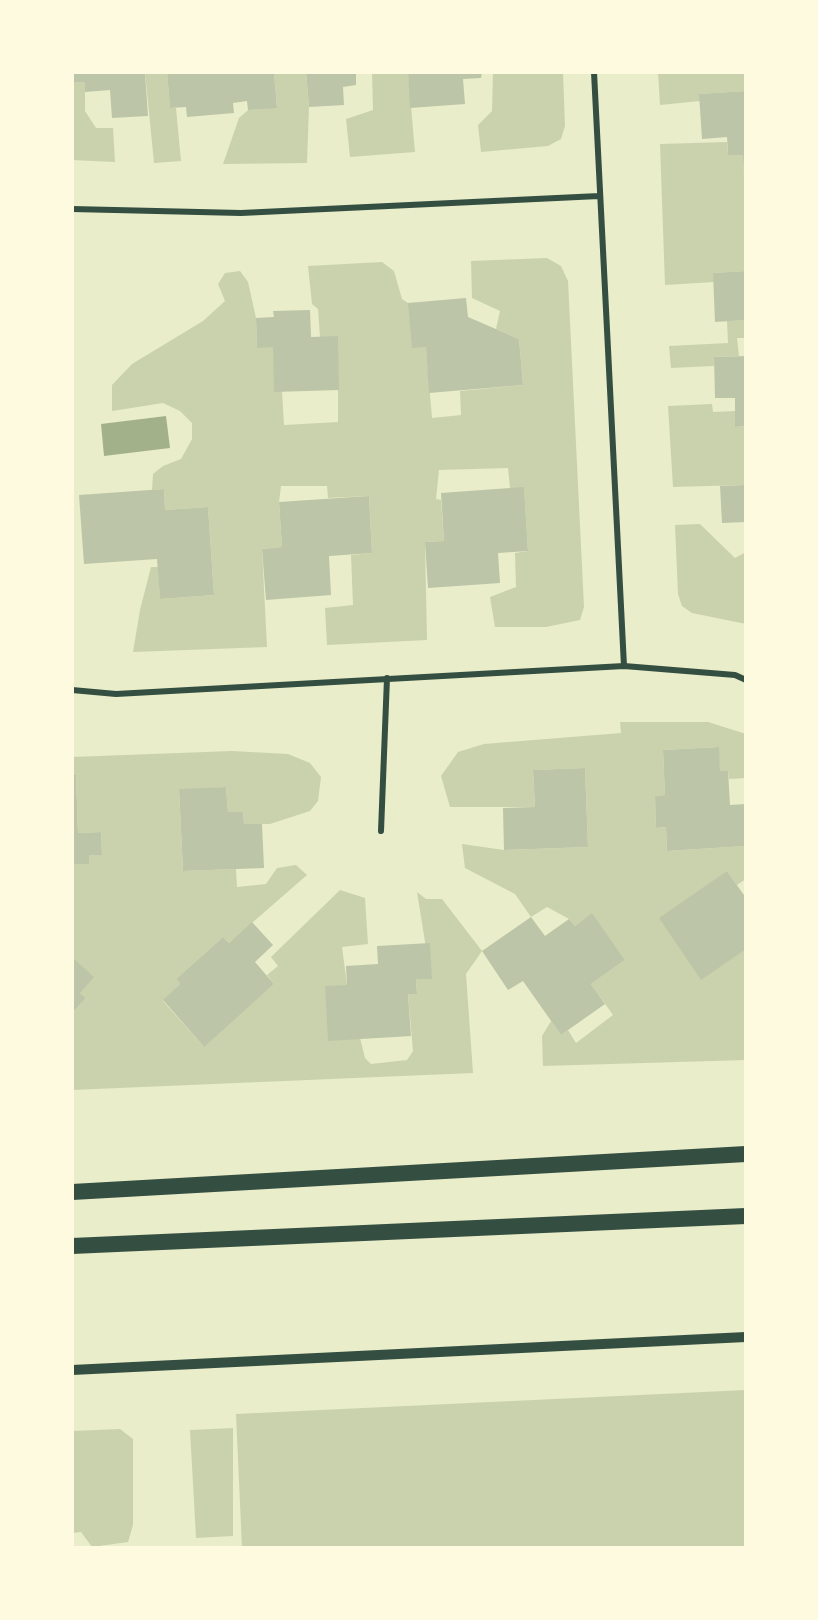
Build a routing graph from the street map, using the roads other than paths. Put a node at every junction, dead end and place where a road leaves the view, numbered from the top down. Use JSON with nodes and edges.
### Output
{"nodes":[{"id":1,"x":594,"y":72,"type":"edge"},
{"id":2,"x":599,"y":196,"type":"junction"},
{"id":3,"x":72,"y":209,"type":"edge"},
{"id":4,"x":624,"y":666,"type":"junction"},
{"id":5,"x":387,"y":678,"type":"junction"},
{"id":6,"x":746,"y":680,"type":"edge"},
{"id":7,"x":72,"y":690,"type":"edge"},
{"id":8,"x":381,"y":831,"type":"dead end"},
{"id":9,"x":746,"y":1154,"type":"edge"},
{"id":10,"x":72,"y":1192,"type":"edge"},
{"id":11,"x":746,"y":1216,"type":"edge"},
{"id":12,"x":72,"y":1246,"type":"edge"},
{"id":13,"x":746,"y":1336,"type":"edge"},
{"id":14,"x":72,"y":1370,"type":"edge"}],
"edges":[{"from":1,"to":2,"type":"street"},
{"from":2,"to":3,"type":"street"},
{"from":2,"to":4,"type":"street"},
{"from":4,"to":5,"type":"street"},
{"from":4,"to":6,"type":"street"},
{"from":5,"to":7,"type":"street"},
{"from":5,"to":8,"type":"street"},
{"from":9,"to":10,"type":"highway"},
{"from":11,"to":12,"type":"highway"},
{"from":13,"to":14,"type":"street"}]}
